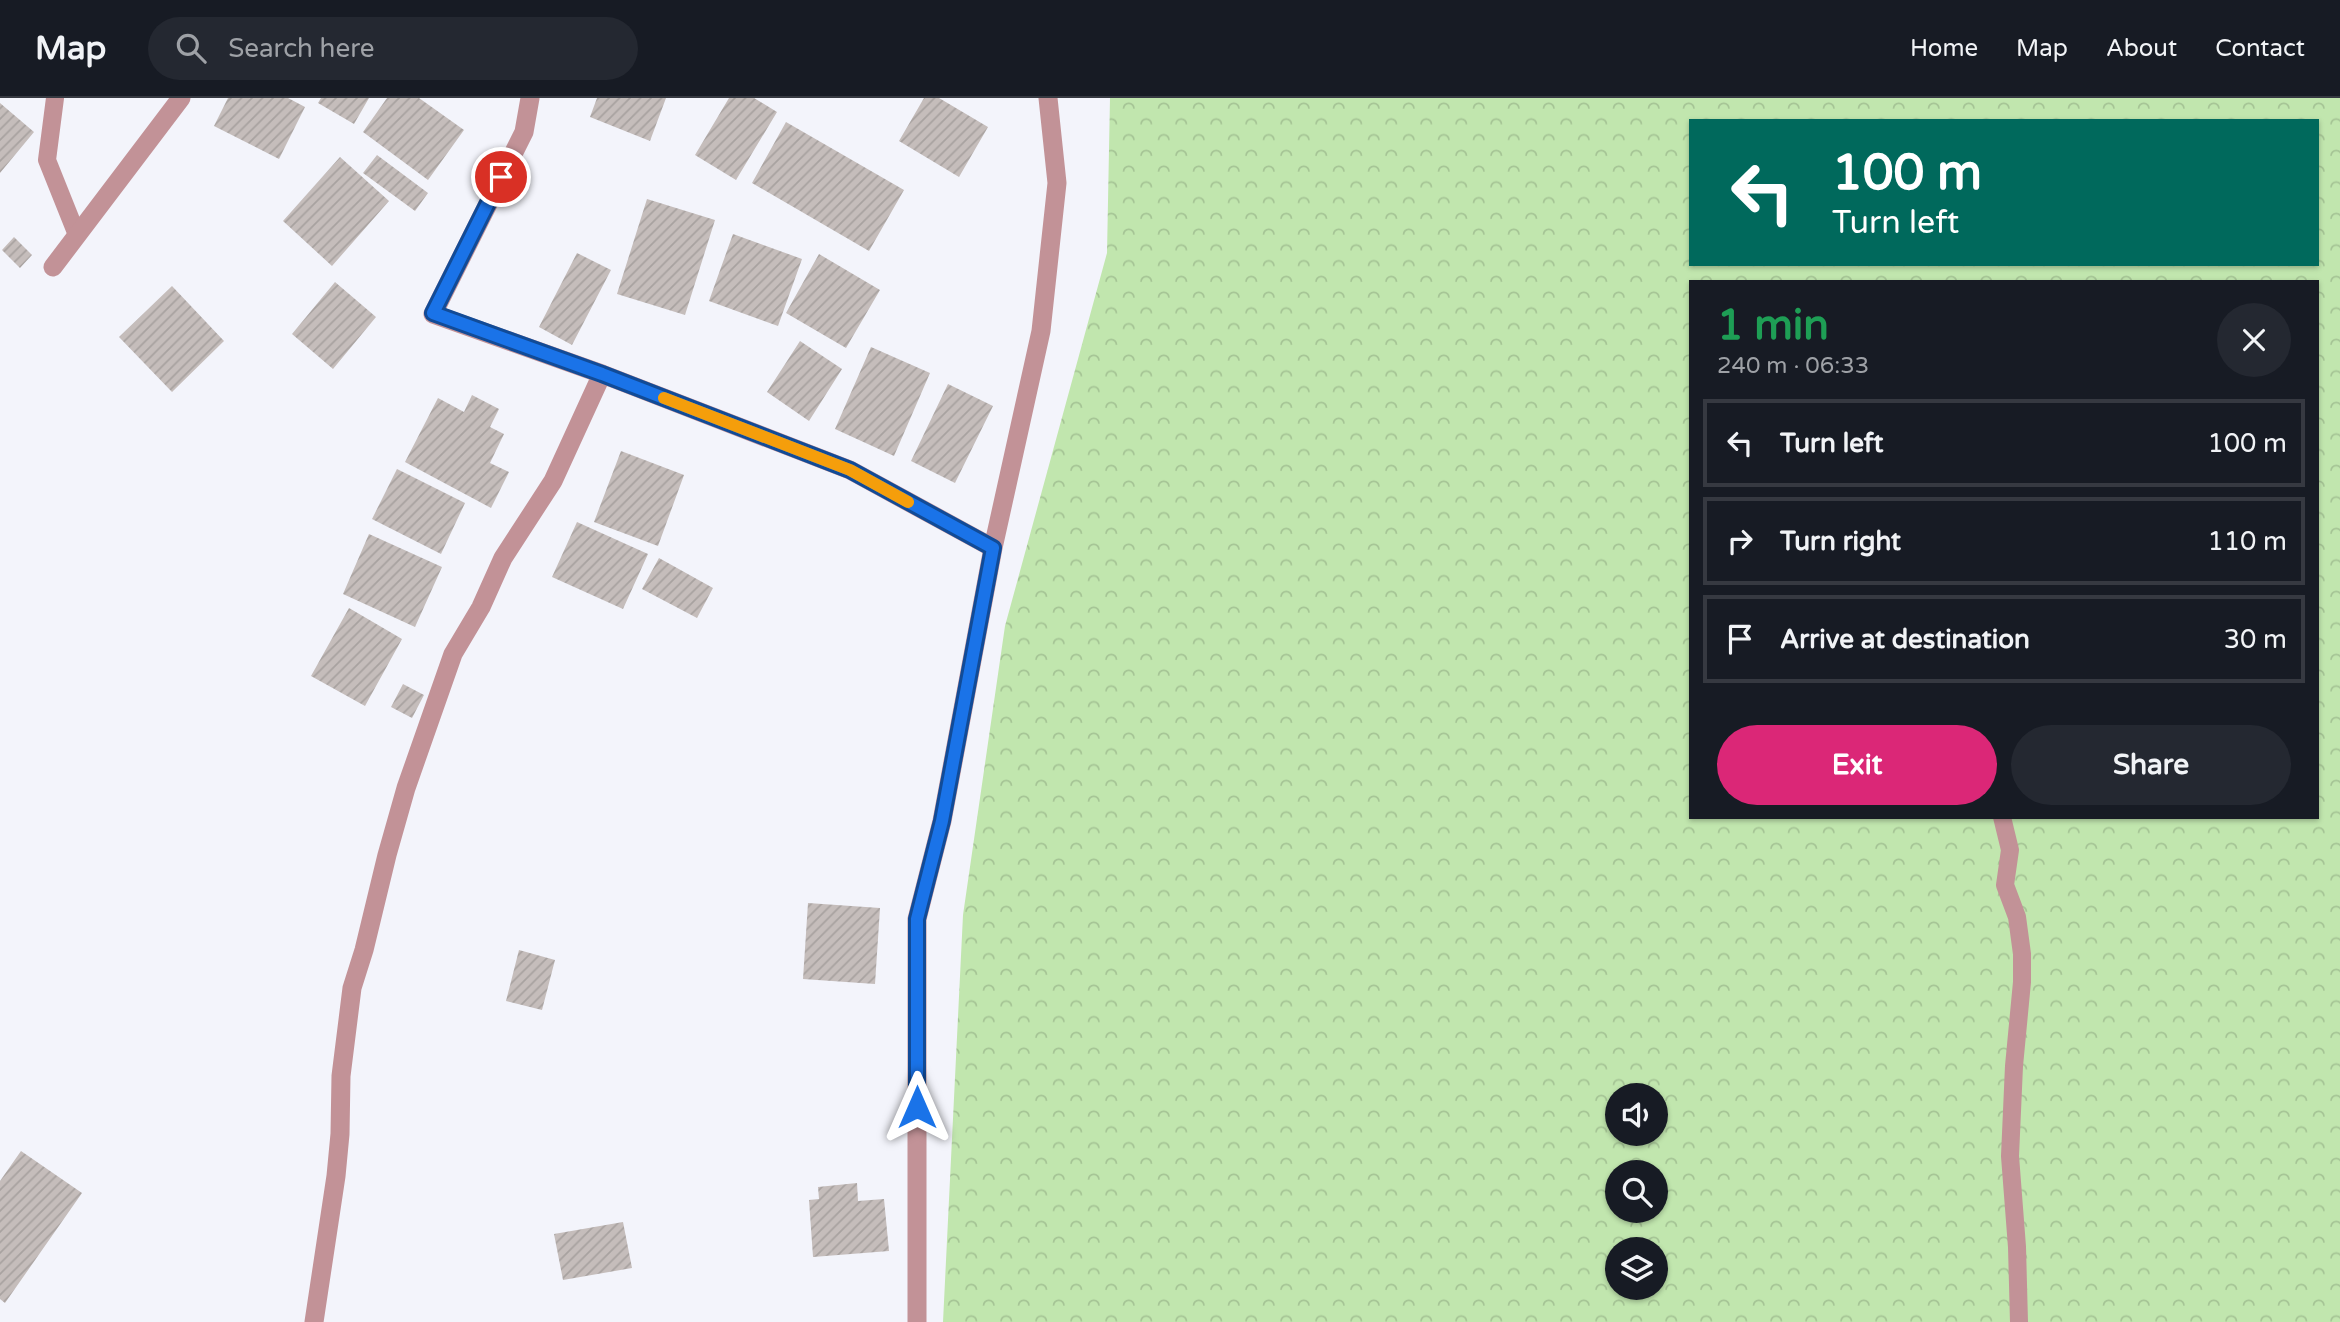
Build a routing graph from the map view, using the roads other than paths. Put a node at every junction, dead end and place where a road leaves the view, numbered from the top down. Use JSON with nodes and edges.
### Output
{"nodes":[{"id":1,"x":55,"y":98,"type":"edge"},
{"id":2,"x":181,"y":98,"type":"edge"},
{"id":3,"x":530,"y":98,"type":"edge"},
{"id":4,"x":1048,"y":98,"type":"edge"},
{"id":5,"x":77,"y":235,"type":"junction"},
{"id":6,"x":52,"y":267,"type":"dead end"},
{"id":7,"x":602,"y":374,"type":"junction"},
{"id":8,"x":993,"y":548,"type":"junction"},
{"id":9,"x":2002,"y":819,"type":"edge"},
{"id":10,"x":314,"y":1322,"type":"edge"},
{"id":11,"x":917,"y":1322,"type":"edge"},
{"id":12,"x":2019,"y":1322,"type":"edge"}],
"edges":[{"from":1,"to":5,"type":"lane"},
{"from":2,"to":5,"type":"street"},
{"from":3,"to":7,"type":"street"},
{"from":4,"to":8,"type":"street"},
{"from":5,"to":6,"type":"street"},
{"from":7,"to":8,"type":"street"},
{"from":7,"to":10,"type":"street"},
{"from":8,"to":11,"type":"street"},
{"from":9,"to":12,"type":"lane"}]}
